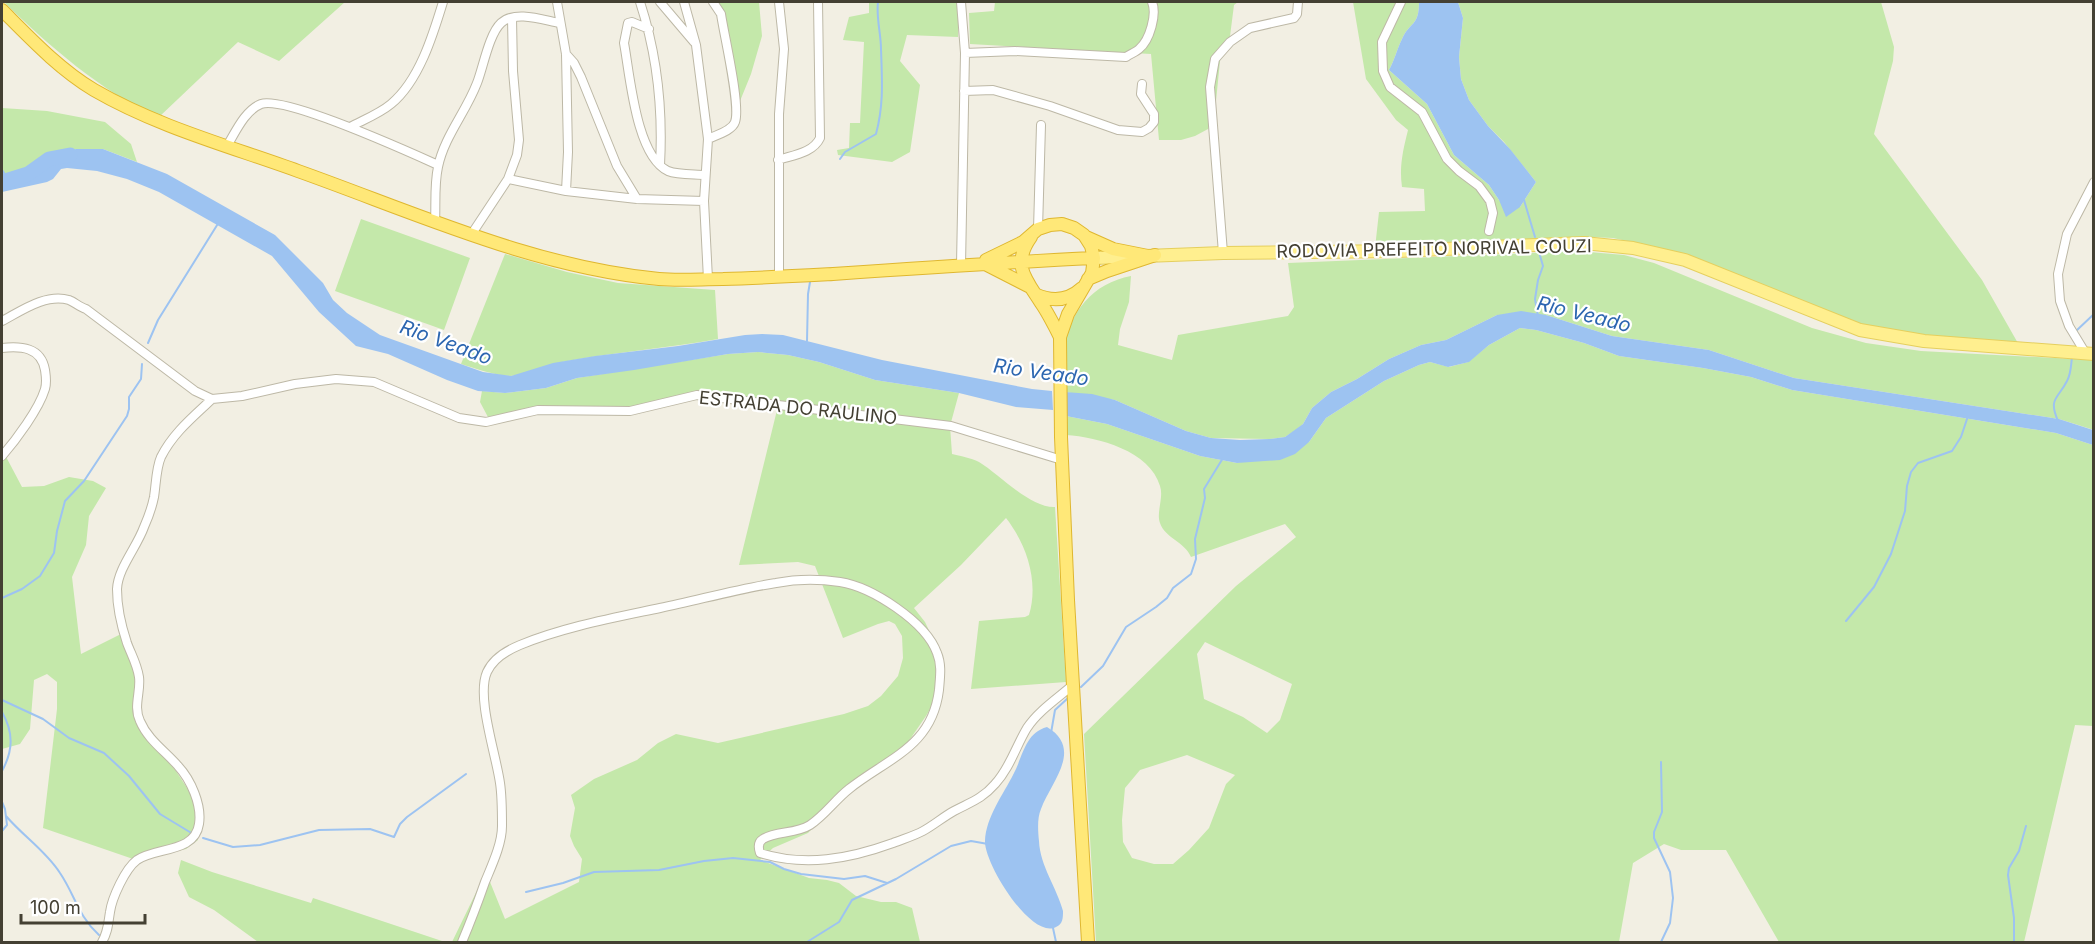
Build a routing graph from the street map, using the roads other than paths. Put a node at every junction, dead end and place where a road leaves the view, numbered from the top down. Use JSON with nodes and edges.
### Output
{"nodes":[{"id":1,"x":443,"y":2,"type":"edge"},
{"id":2,"x":556,"y":2,"type":"edge"},
{"id":3,"x":640,"y":2,"type":"edge"},
{"id":4,"x":660,"y":2,"type":"edge"},
{"id":5,"x":684,"y":2,"type":"edge"},
{"id":6,"x":713,"y":2,"type":"edge"},
{"id":7,"x":779,"y":2,"type":"edge"},
{"id":8,"x":818,"y":2,"type":"edge"},
{"id":9,"x":961,"y":2,"type":"edge"},
{"id":10,"x":1152,"y":2,"type":"edge"},
{"id":11,"x":1298,"y":2,"type":"edge"},
{"id":12,"x":1401,"y":2,"type":"edge"},
{"id":13,"x":2,"y":10,"type":"edge"},
{"id":14,"x":512,"y":18,"type":"junction"},
{"id":15,"x":559,"y":23,"type":"junction"},
{"id":16,"x":649,"y":29,"type":"junction"},
{"id":17,"x":696,"y":45,"type":"junction"},
{"id":18,"x":964,"y":53,"type":"junction"},
{"id":19,"x":566,"y":54,"type":"junction"},
{"id":20,"x":1142,"y":84,"type":"dead end"},
{"id":21,"x":964,"y":91,"type":"junction"},
{"id":22,"x":1041,"y":125,"type":"dead end"},
{"id":23,"x":350,"y":127,"type":"junction"},
{"id":24,"x":708,"y":139,"type":"junction"},
{"id":25,"x":227,"y":146,"type":"junction"},
{"id":26,"x":778,"y":160,"type":"junction"},
{"id":27,"x":438,"y":165,"type":"junction"},
{"id":28,"x":660,"y":165,"type":"junction"},
{"id":29,"x":705,"y":175,"type":"junction"},
{"id":30,"x":508,"y":179,"type":"junction"},
{"id":31,"x":2094,"y":182,"type":"edge"},
{"id":32,"x":566,"y":191,"type":"junction"},
{"id":33,"x":637,"y":200,"type":"junction"},
{"id":34,"x":704,"y":201,"type":"junction"},
{"id":35,"x":435,"y":223,"type":"junction"},
{"id":36,"x":1037,"y":230,"type":"junction"},
{"id":37,"x":1488,"y":231,"type":"dead end"},
{"id":38,"x":471,"y":235,"type":"junction"},
{"id":39,"x":1084,"y":235,"type":"junction"},
{"id":40,"x":1223,"y":253,"type":"junction"},
{"id":41,"x":1151,"y":256,"type":"junction"},
{"id":42,"x":1094,"y":258,"type":"junction"},
{"id":43,"x":1021,"y":261,"type":"junction"},
{"id":44,"x":973,"y":265,"type":"junction"},
{"id":45,"x":779,"y":277,"type":"junction"},
{"id":46,"x":708,"y":279,"type":"junction"},
{"id":47,"x":1086,"y":282,"type":"junction"},
{"id":48,"x":1033,"y":291,"type":"junction"},
{"id":49,"x":2,"y":321,"type":"edge"},
{"id":50,"x":1060,"y":337,"type":"junction"},
{"id":51,"x":2,"y":348,"type":"edge"},
{"id":52,"x":2090,"y":354,"type":"edge"},
{"id":53,"x":212,"y":399,"type":"junction"},
{"id":54,"x":2,"y":456,"type":"edge"},
{"id":55,"x":1062,"y":460,"type":"junction"},
{"id":56,"x":1074,"y":684,"type":"junction"},
{"id":57,"x":102,"y":942,"type":"edge"},
{"id":58,"x":462,"y":942,"type":"edge"},
{"id":59,"x":1088,"y":942,"type":"edge"}],
"edges":[{"from":1,"to":23,"type":"street"},
{"from":2,"to":15,"type":"street"},
{"from":3,"to":16,"type":"street"},
{"from":4,"to":17,"type":"street"},
{"from":5,"to":17,"type":"street"},
{"from":6,"to":24,"type":"street"},
{"from":7,"to":26,"type":"street"},
{"from":8,"to":26,"type":"street"},
{"from":9,"to":18,"type":"street"},
{"from":10,"to":18,"type":"street"},
{"from":11,"to":40,"type":"street"},
{"from":12,"to":37,"type":"street"},
{"from":13,"to":25,"type":"highway"},
{"from":14,"to":15,"type":"street"},
{"from":14,"to":27,"type":"street"},
{"from":14,"to":30,"type":"street"},
{"from":15,"to":19,"type":"street"},
{"from":16,"to":28,"type":"street"},
{"from":16,"to":28,"type":"street"},
{"from":17,"to":24,"type":"street"},
{"from":18,"to":21,"type":"street"},
{"from":19,"to":32,"type":"street"},
{"from":19,"to":33,"type":"street"},
{"from":20,"to":21,"type":"street"},
{"from":21,"to":44,"type":"street"},
{"from":22,"to":36,"type":"street"},
{"from":23,"to":25,"type":"street"},
{"from":23,"to":27,"type":"street"},
{"from":24,"to":29,"type":"street"},
{"from":25,"to":35,"type":"highway"},
{"from":26,"to":45,"type":"street"},
{"from":27,"to":35,"type":"street"},
{"from":28,"to":29,"type":"street"},
{"from":29,"to":34,"type":"street"},
{"from":30,"to":32,"type":"street"},
{"from":30,"to":38,"type":"street"},
{"from":31,"to":52,"type":"street"},
{"from":32,"to":33,"type":"street"},
{"from":33,"to":34,"type":"street"},
{"from":34,"to":46,"type":"street"},
{"from":35,"to":38,"type":"highway"},
{"from":36,"to":39,"type":"highway"},
{"from":36,"to":43,"type":"highway"},
{"from":36,"to":44,"type":"highway"},
{"from":38,"to":46,"type":"highway"},
{"from":39,"to":41,"type":"highway"},
{"from":39,"to":42,"type":"highway"},
{"from":40,"to":41,"type":"main road","name":"RODOVIA PREFEITO NORIVAL COUZI"},
{"from":40,"to":52,"type":"main road","name":"RODOVIA PREFEITO NORIVAL COUZI"},
{"from":41,"to":42,"type":"main road","name":"RODOVIA PREFEITO NORIVAL COUZI"},
{"from":41,"to":47,"type":"highway"},
{"from":42,"to":43,"type":"highway"},
{"from":42,"to":47,"type":"highway"},
{"from":43,"to":44,"type":"highway"},
{"from":43,"to":48,"type":"highway"},
{"from":44,"to":45,"type":"highway"},
{"from":44,"to":48,"type":"highway"},
{"from":45,"to":46,"type":"highway"},
{"from":47,"to":48,"type":"highway"},
{"from":47,"to":50,"type":"highway"},
{"from":48,"to":50,"type":"highway"},
{"from":49,"to":53,"type":"street"},
{"from":50,"to":55,"type":"highway"},
{"from":51,"to":54,"type":"street"},
{"from":53,"to":55,"type":"street","name":"ESTRADA DO RAULINO"},
{"from":53,"to":57,"type":"street"},
{"from":55,"to":56,"type":"highway"},
{"from":56,"to":58,"type":"street"},
{"from":56,"to":59,"type":"highway"}]}
